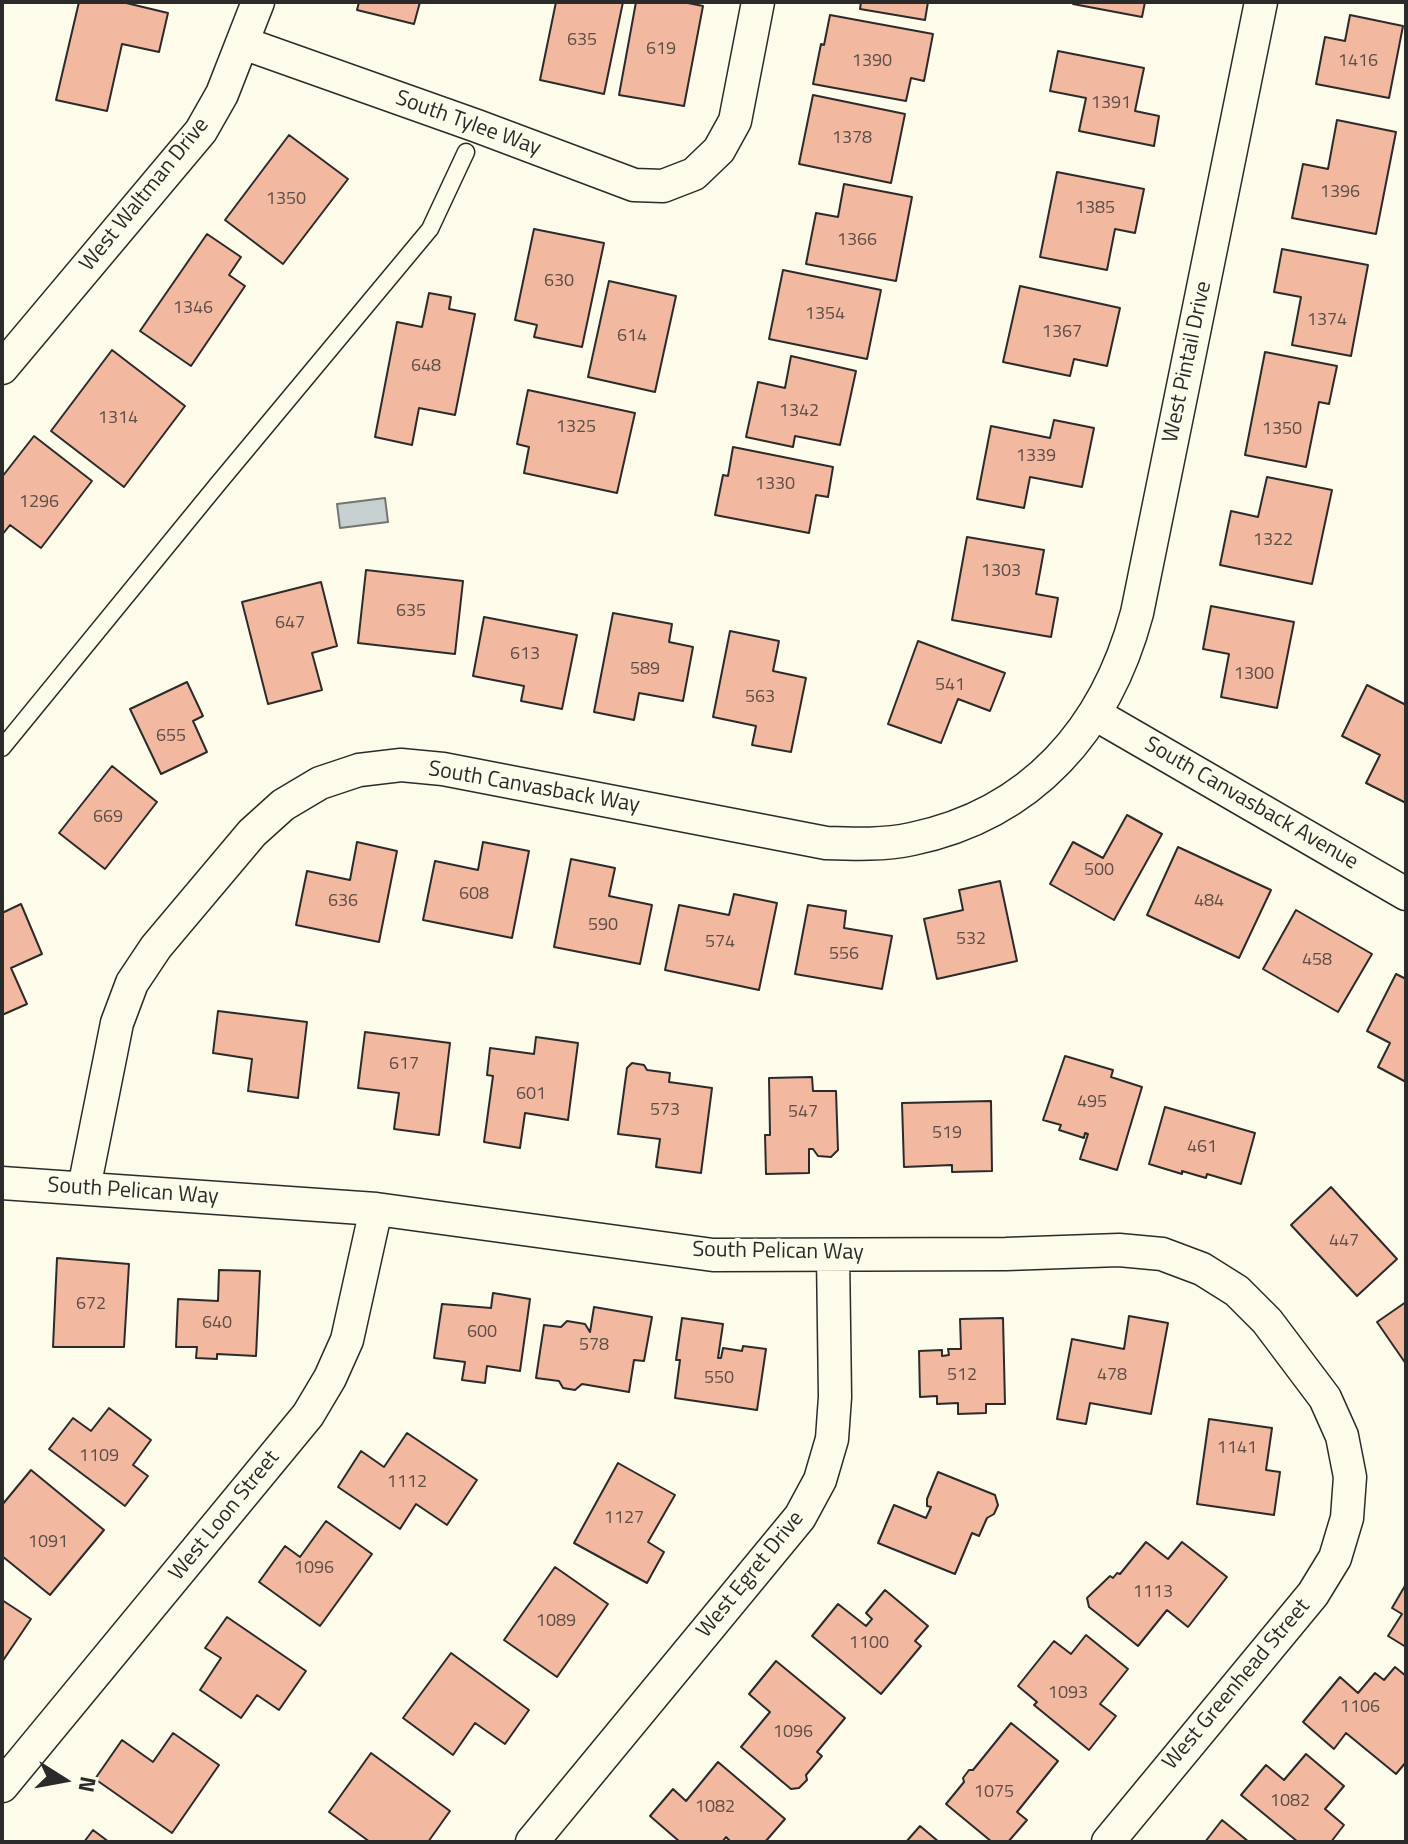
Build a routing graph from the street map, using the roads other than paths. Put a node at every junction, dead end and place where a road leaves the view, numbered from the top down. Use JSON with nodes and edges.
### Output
{"nodes":[{"id":1,"x":258,"y":2,"type":"edge"},
{"id":2,"x":758,"y":2,"type":"edge"},
{"id":3,"x":1261,"y":2,"type":"edge"},
{"id":4,"x":243,"y":43,"type":"junction"},
{"id":5,"x":466,"y":152,"type":"dead end"},
{"id":6,"x":2,"y":368,"type":"edge"},
{"id":7,"x":1095,"y":714,"type":"junction"},
{"id":8,"x":2,"y":748,"type":"edge"},
{"id":9,"x":1406,"y":894,"type":"edge"},
{"id":10,"x":2,"y":1183,"type":"edge"},
{"id":11,"x":84,"y":1188,"type":"junction"},
{"id":12,"x":376,"y":1209,"type":"junction"},
{"id":13,"x":833,"y":1255,"type":"junction"},
{"id":14,"x":1347,"y":1518,"type":"joint"},
{"id":15,"x":2,"y":1786,"type":"edge"},
{"id":16,"x":532,"y":1842,"type":"edge"},
{"id":17,"x":1108,"y":1842,"type":"edge"}],
"edges":[{"from":1,"to":4,"type":"street","name":"West Waltman Drive"},
{"from":2,"to":4,"type":"street","name":"South Tylee Way"},
{"from":3,"to":7,"type":"street","name":"West Pintail Drive"},
{"from":4,"to":6,"type":"street","name":"West Waltman Drive"},
{"from":5,"to":8,"type":"lane"},
{"from":7,"to":9,"type":"street","name":"South Canvasback Avenue"},
{"from":7,"to":11,"type":"street","name":"South Canvasback Way"},
{"from":10,"to":11,"type":"street","name":"South Pelican Way"},
{"from":11,"to":12,"type":"street","name":"South Pelican Way"},
{"from":12,"to":13,"type":"street","name":"South Pelican Way"},
{"from":12,"to":15,"type":"street","name":"West Loon Street"},
{"from":13,"to":14,"type":"street","name":"South Pelican Way"},
{"from":13,"to":16,"type":"street","name":"West Egret Drive"},
{"from":14,"to":17,"type":"street","name":"West Greenhead Street"}]}
